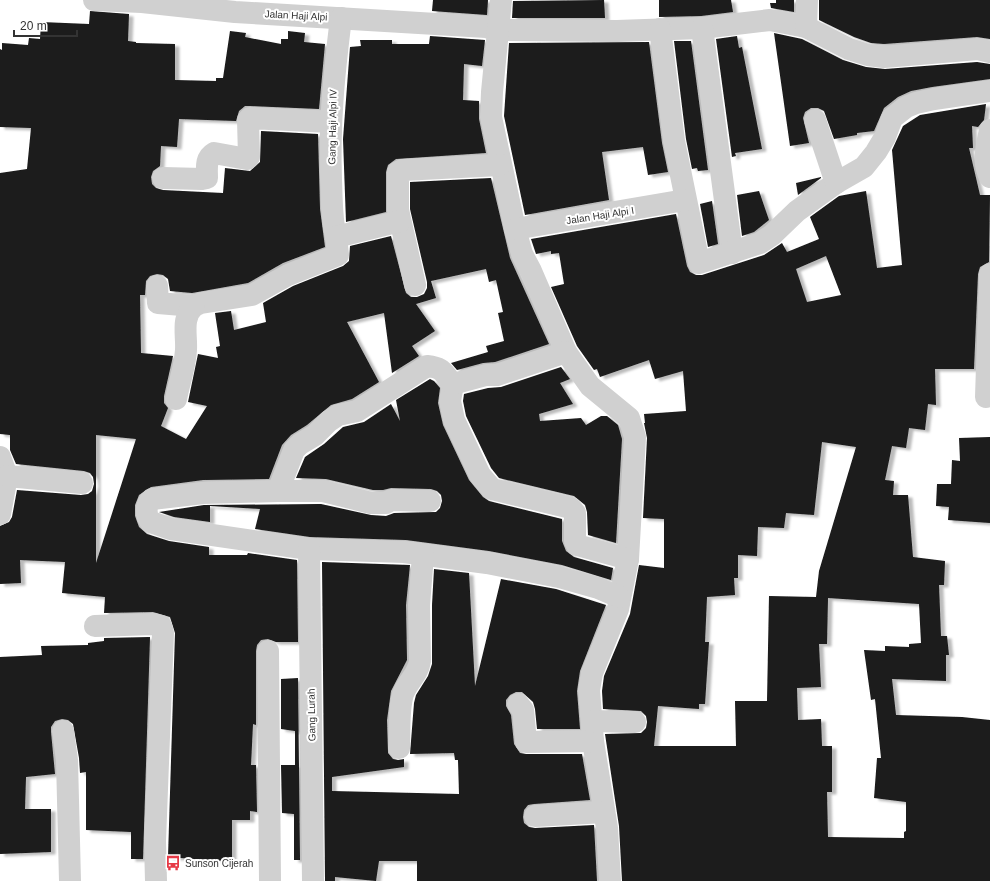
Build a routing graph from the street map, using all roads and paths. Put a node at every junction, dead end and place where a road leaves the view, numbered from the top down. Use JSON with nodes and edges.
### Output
{"nodes":[{"id":1,"x":94,"y":0,"type":"edge"},
{"id":2,"x":501,"y":0,"type":"edge"},
{"id":3,"x":807,"y":0,"type":"edge"},
{"id":4,"x":236,"y":6,"type":"edge"},
{"id":5,"x":341,"y":18,"type":"junction"},
{"id":6,"x":806,"y":27,"type":"junction"},
{"id":7,"x":702,"y":28,"type":"junction"},
{"id":8,"x":660,"y":29,"type":"junction"},
{"id":9,"x":498,"y":30,"type":"junction"},
{"id":10,"x":990,"y":52,"type":"edge"},
{"id":11,"x":990,"y":91,"type":"edge"},
{"id":12,"x":815,"y":120,"type":"dead end"},
{"id":13,"x":330,"y":122,"type":"junction"},
{"id":14,"x":990,"y":130,"type":"edge"},
{"id":15,"x":500,"y":165,"type":"junction"},
{"id":16,"x":990,"y":177,"type":"edge"},
{"id":17,"x":163,"y":178,"type":"dead end"},
{"id":18,"x":836,"y":183,"type":"junction"},
{"id":19,"x":686,"y":200,"type":"junction"},
{"id":20,"x":400,"y":221,"type":"junction"},
{"id":21,"x":515,"y":229,"type":"junction"},
{"id":22,"x":336,"y":237,"type":"junction"},
{"id":23,"x":732,"y":253,"type":"junction"},
{"id":24,"x":990,"y":274,"type":"edge"},
{"id":25,"x":415,"y":285,"type":"dead end"},
{"id":26,"x":158,"y":286,"type":"dead end"},
{"id":27,"x":194,"y":306,"type":"junction"},
{"id":28,"x":566,"y":352,"type":"junction"},
{"id":29,"x":453,"y":384,"type":"junction"},
{"id":30,"x":986,"y":397,"type":"dead end"},
{"id":31,"x":176,"y":399,"type":"dead end"},
{"id":32,"x":4,"y":466,"type":"edge"},
{"id":33,"x":82,"y":483,"type":"dead end"},
{"id":34,"x":278,"y":491,"type":"junction"},
{"id":35,"x":430,"y":501,"type":"dead end"},
{"id":36,"x":0,"y":514,"type":"edge"},
{"id":37,"x":310,"y":549,"type":"junction"},
{"id":38,"x":423,"y":555,"type":"junction"},
{"id":39,"x":628,"y":559,"type":"junction"},
{"id":40,"x":619,"y":597,"type":"junction"},
{"id":41,"x":95,"y":626,"type":"dead end"},
{"id":42,"x":268,"y":651,"type":"dead end"},
{"id":43,"x":518,"y":704,"type":"dead end"},
{"id":44,"x":635,"y":722,"type":"dead end"},
{"id":45,"x":62,"y":731,"type":"dead end"},
{"id":46,"x":592,"y":731,"type":"junction"},
{"id":47,"x":399,"y":748,"type":"dead end"},
{"id":48,"x":604,"y":812,"type":"junction"},
{"id":49,"x":535,"y":816,"type":"dead end"},
{"id":50,"x":70,"y":881,"type":"edge"},
{"id":51,"x":156,"y":881,"type":"edge"},
{"id":52,"x":270,"y":881,"type":"edge"},
{"id":53,"x":314,"y":881,"type":"edge"},
{"id":54,"x":610,"y":881,"type":"edge"}],
"edges":[{"from":1,"to":4,"type":"street","name":"Jalan Haji Alpi"},
{"from":2,"to":9,"type":"street"},
{"from":3,"to":6,"type":"street"},
{"from":4,"to":5,"type":"street","name":"Jalan Haji Alpi"},
{"from":5,"to":9,"type":"street","name":"Jalan Haji Alpi"},
{"from":5,"to":13,"type":"street","name":"Gang Haji Alpi IV"},
{"from":6,"to":7,"type":"street","name":"Jalan Haji Alpi"},
{"from":6,"to":10,"type":"street","name":"Jalan Haji Alpi"},
{"from":7,"to":8,"type":"street","name":"Jalan Haji Alpi"},
{"from":7,"to":23,"type":"street"},
{"from":8,"to":9,"type":"street","name":"Jalan Haji Alpi"},
{"from":8,"to":19,"type":"street"},
{"from":9,"to":15,"type":"street"},
{"from":11,"to":18,"type":"street"},
{"from":12,"to":18,"type":"street"},
{"from":13,"to":17,"type":"street"},
{"from":13,"to":22,"type":"street","name":"Gang Haji Alpi IV"},
{"from":14,"to":16,"type":"street"},
{"from":15,"to":20,"type":"street"},
{"from":15,"to":21,"type":"street"},
{"from":18,"to":23,"type":"street"},
{"from":19,"to":21,"type":"street","name":"Jalan Haji Alpi I"},
{"from":19,"to":23,"type":"street"},
{"from":20,"to":22,"type":"street"},
{"from":20,"to":25,"type":"street"},
{"from":21,"to":28,"type":"street"},
{"from":22,"to":27,"type":"street","name":"Gang Haji Alpi IV"},
{"from":24,"to":30,"type":"street"},
{"from":26,"to":27,"type":"street"},
{"from":27,"to":31,"type":"street"},
{"from":28,"to":29,"type":"street"},
{"from":28,"to":39,"type":"street"},
{"from":29,"to":34,"type":"street"},
{"from":29,"to":39,"type":"street"},
{"from":32,"to":33,"type":"street"},
{"from":32,"to":36,"type":"street"},
{"from":34,"to":35,"type":"street"},
{"from":34,"to":37,"type":"street"},
{"from":37,"to":38,"type":"street"},
{"from":37,"to":53,"type":"street","name":"Gang Lurah"},
{"from":38,"to":40,"type":"street"},
{"from":38,"to":47,"type":"street"},
{"from":39,"to":40,"type":"street"},
{"from":40,"to":46,"type":"street"},
{"from":41,"to":51,"type":"street"},
{"from":42,"to":52,"type":"street"},
{"from":43,"to":46,"type":"street"},
{"from":44,"to":46,"type":"street"},
{"from":45,"to":50,"type":"street"},
{"from":46,"to":48,"type":"street"},
{"from":48,"to":49,"type":"street"},
{"from":48,"to":54,"type":"street"}]}
